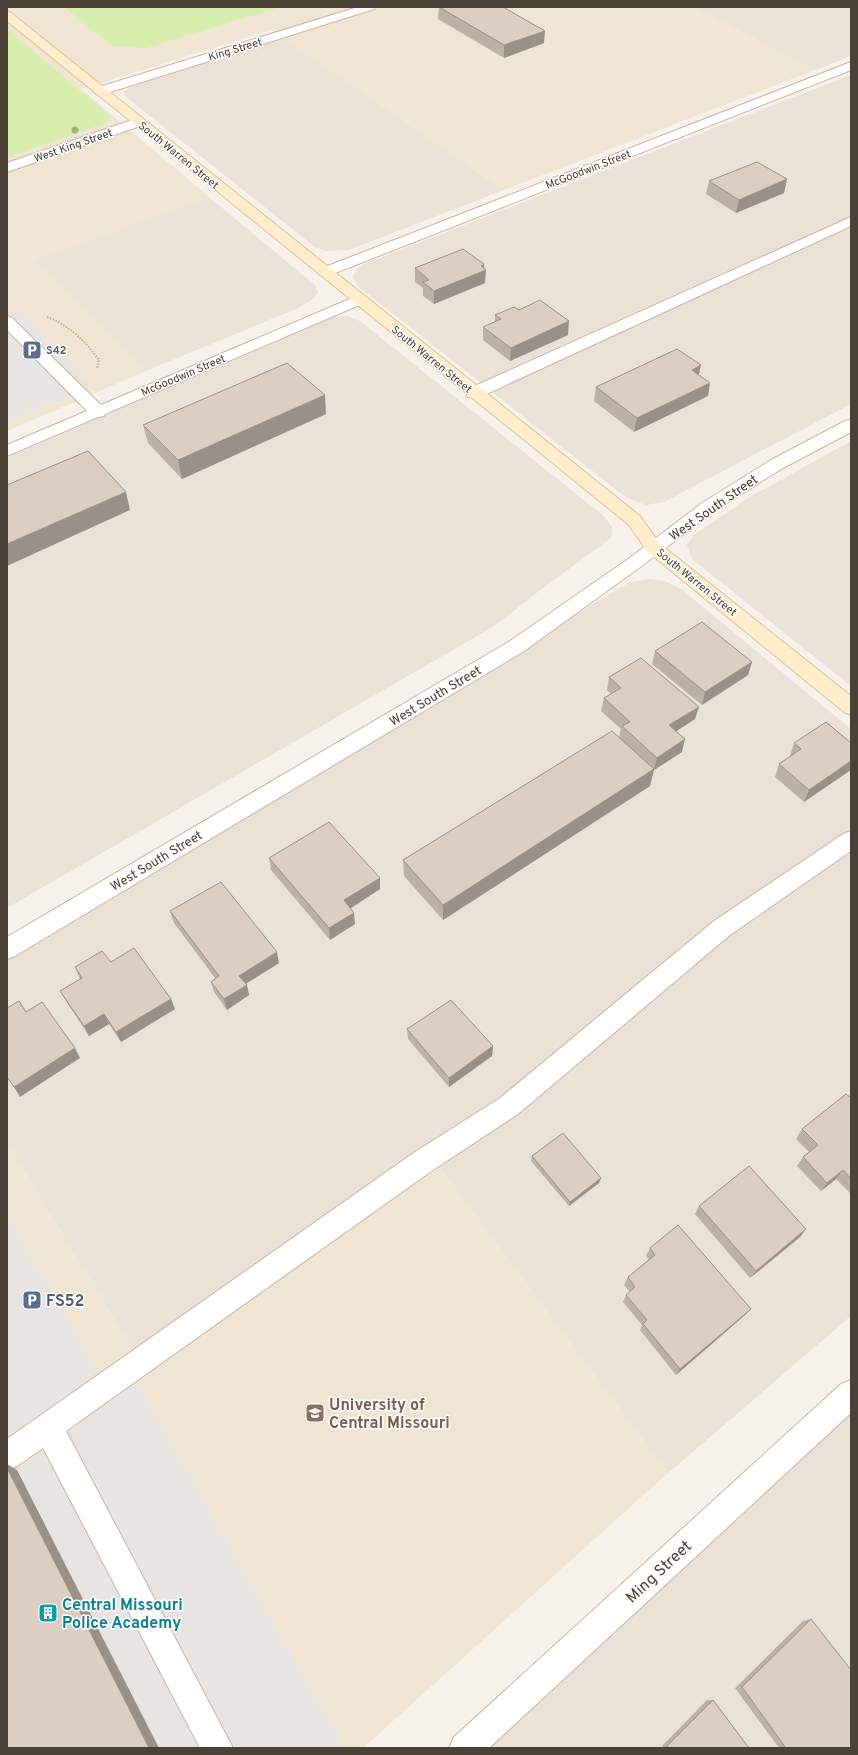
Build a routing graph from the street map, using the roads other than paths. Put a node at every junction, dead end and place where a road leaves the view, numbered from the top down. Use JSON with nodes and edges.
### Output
{"nodes":[{"id":1,"x":370,"y":7,"type":"edge"},
{"id":2,"x":7,"y":15,"type":"edge"},
{"id":3,"x":851,"y":66,"type":"edge"},
{"id":4,"x":100,"y":91,"type":"junction"},
{"id":5,"x":138,"y":122,"type":"junction"},
{"id":6,"x":7,"y":168,"type":"edge"},
{"id":7,"x":851,"y":221,"type":"edge"},
{"id":8,"x":325,"y":272,"type":"junction"},
{"id":9,"x":359,"y":300,"type":"junction"},
{"id":10,"x":7,"y":321,"type":"edge"},
{"id":11,"x":474,"y":393,"type":"junction"},
{"id":12,"x":98,"y":412,"type":"junction"},
{"id":13,"x":851,"y":425,"type":"edge"},
{"id":14,"x":7,"y":450,"type":"edge"},
{"id":15,"x":654,"y":548,"type":"junction"},
{"id":16,"x":851,"y":707,"type":"edge"},
{"id":17,"x":851,"y":840,"type":"edge"},
{"id":18,"x":7,"y":949,"type":"edge"},
{"id":19,"x":851,"y":1394,"type":"edge"},
{"id":20,"x":48,"y":1427,"type":"junction"},
{"id":21,"x":10,"y":1447,"type":"edge"},
{"id":22,"x":217,"y":1748,"type":"edge"},
{"id":23,"x":466,"y":1748,"type":"edge"}],
"edges":[{"from":1,"to":4,"type":"street","name":"King Street"},
{"from":2,"to":4,"type":"street","name":"South Warren Street"},
{"from":3,"to":8,"type":"street","name":"McGoodwin Street"},
{"from":4,"to":5,"type":"street","name":"South Warren Street"},
{"from":5,"to":6,"type":"street","name":"West King Street"},
{"from":5,"to":8,"type":"street","name":"South Warren Street"},
{"from":7,"to":11,"type":"street"},
{"from":8,"to":9,"type":"street","name":"South Warren Street"},
{"from":9,"to":11,"type":"street","name":"South Warren Street"},
{"from":9,"to":12,"type":"street","name":"McGoodwin Street"},
{"from":10,"to":12,"type":"street"},
{"from":11,"to":15,"type":"street","name":"South Warren Street"},
{"from":12,"to":14,"type":"street","name":"McGoodwin Street"},
{"from":13,"to":15,"type":"street","name":"West South Street"},
{"from":15,"to":16,"type":"street","name":"South Warren Street"},
{"from":15,"to":18,"type":"street","name":"West South Street"},
{"from":17,"to":20,"type":"street"},
{"from":19,"to":23,"type":"street","name":"Ming Street"},
{"from":20,"to":21,"type":"street"},
{"from":20,"to":22,"type":"street"}]}
